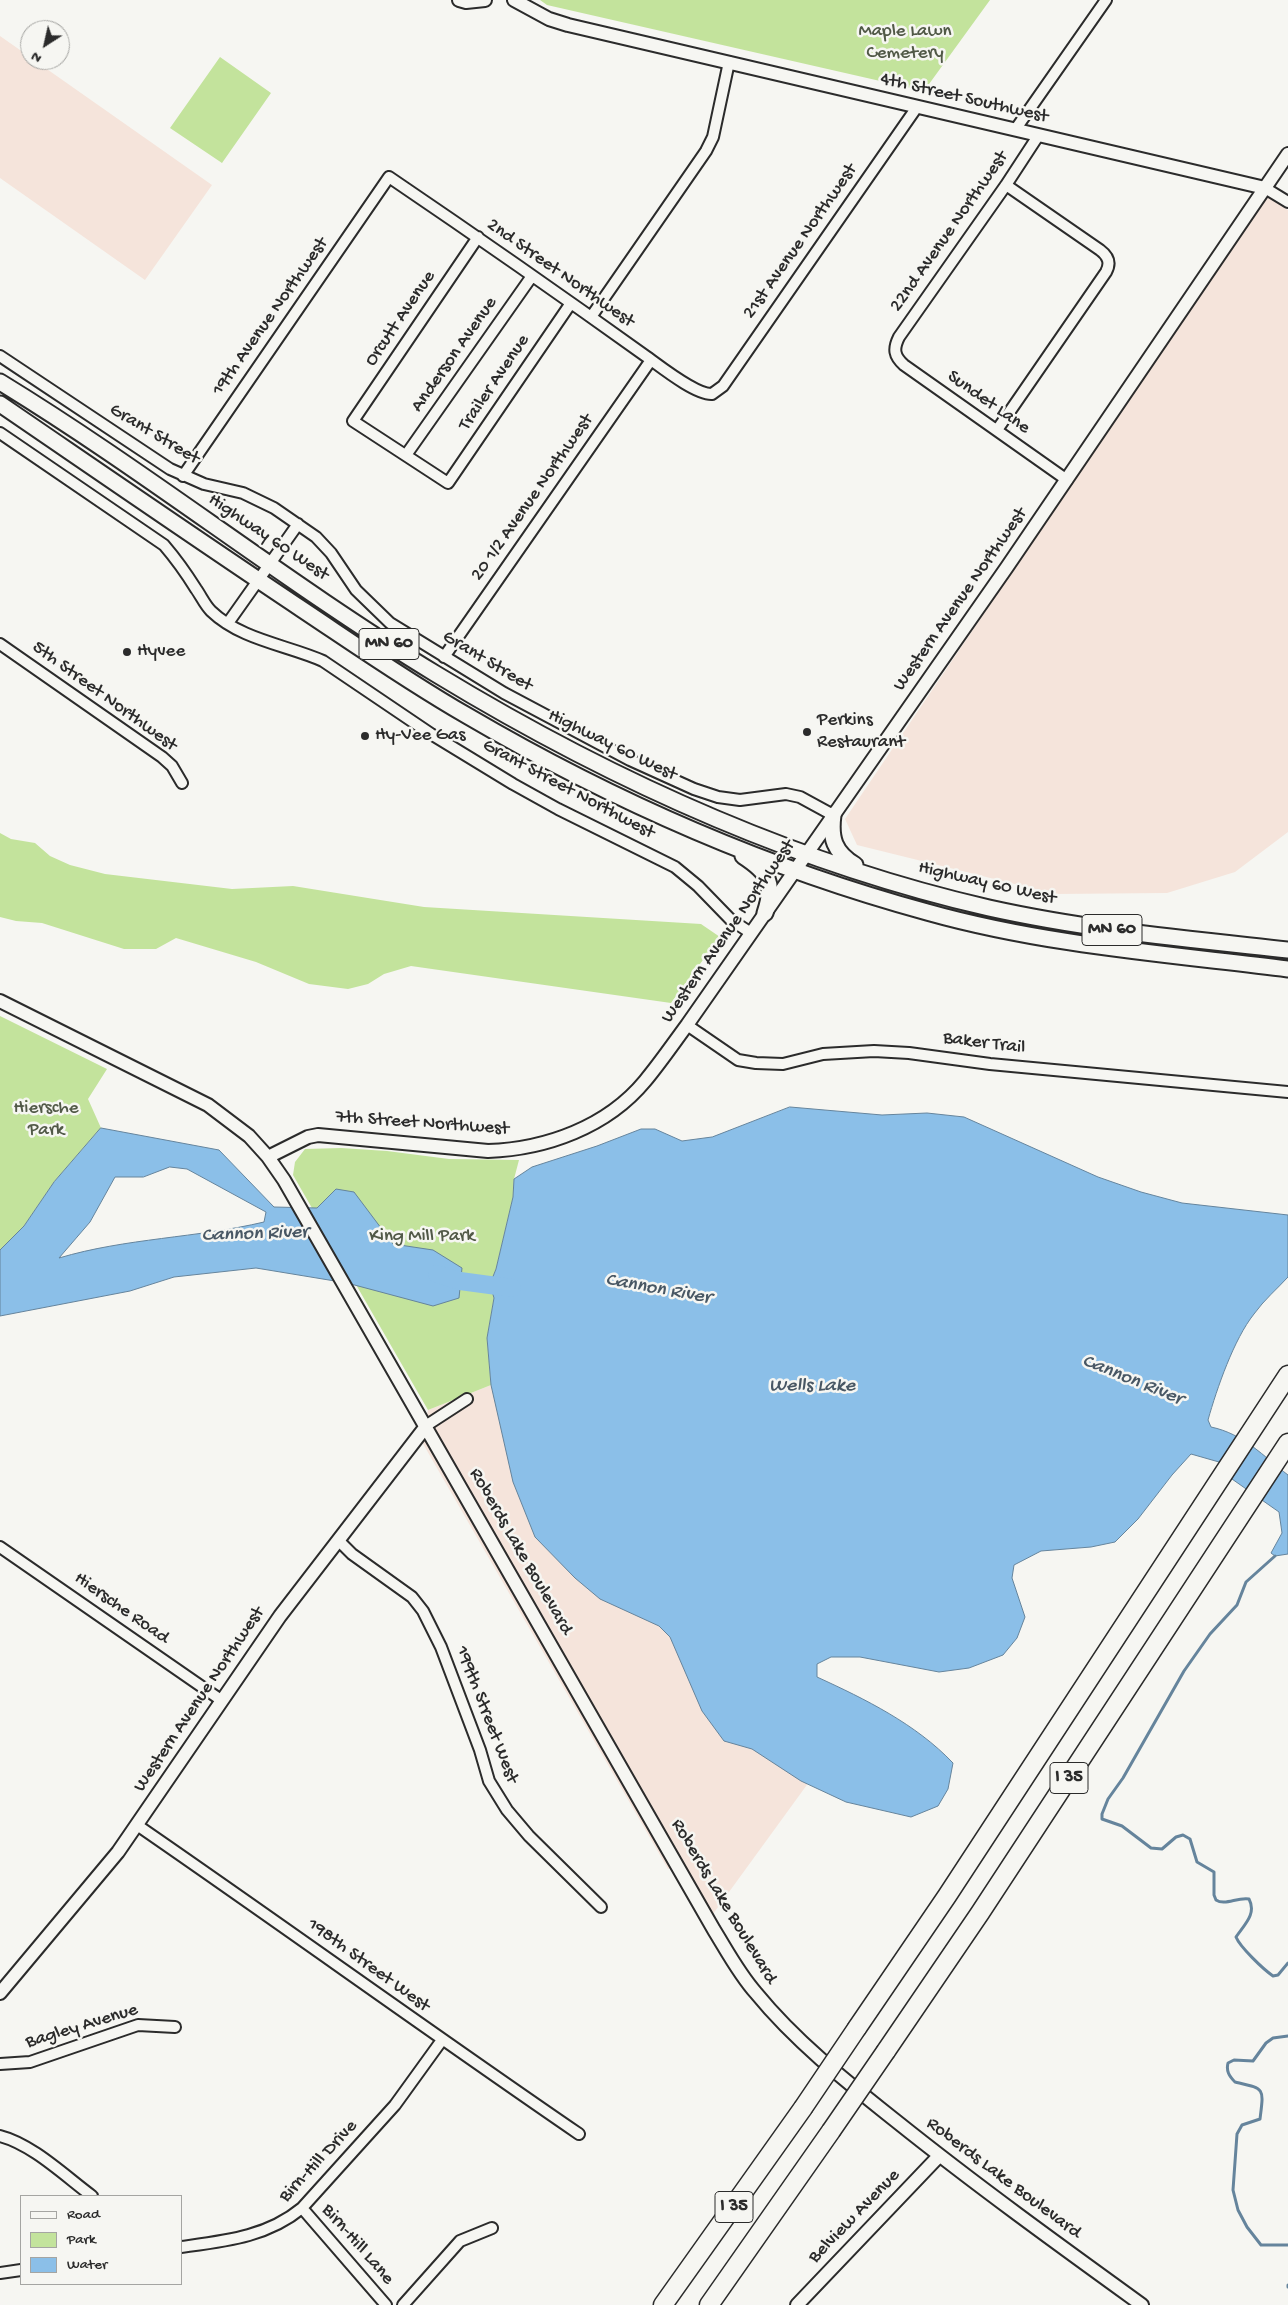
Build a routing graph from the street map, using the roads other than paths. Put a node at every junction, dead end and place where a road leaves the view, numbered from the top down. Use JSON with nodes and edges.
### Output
{"nodes":[{"id":1,"x":459,"y":0,"type":"edge"},
{"id":2,"x":485,"y":0,"type":"edge"},
{"id":3,"x":514,"y":0,"type":"edge"},
{"id":4,"x":1106,"y":0,"type":"edge"},
{"id":5,"x":729,"y":62,"type":"junction"},
{"id":6,"x":917,"y":107,"type":"junction"},
{"id":7,"x":1015,"y":130,"type":"junction"},
{"id":8,"x":1038,"y":136,"type":"junction"},
{"id":9,"x":1288,"y":154,"type":"edge"},
{"id":10,"x":389,"y":177,"type":"joint"},
{"id":11,"x":1006,"y":186,"type":"junction"},
{"id":12,"x":1265,"y":188,"type":"junction"},
{"id":13,"x":1288,"y":202,"type":"edge"},
{"id":14,"x":478,"y":237,"type":"junction"},
{"id":15,"x":532,"y":276,"type":"junction"},
{"id":16,"x":571,"y":303,"type":"junction"},
{"id":17,"x":591,"y":317,"type":"junction"},
{"id":18,"x":894,"y":350,"type":"joint"},
{"id":19,"x":0,"y":356,"type":"edge"},
{"id":20,"x":651,"y":360,"type":"junction"},
{"id":21,"x":0,"y":382,"type":"edge"},
{"id":22,"x":712,"y":394,"type":"joint"},
{"id":23,"x":0,"y":404,"type":"edge"},
{"id":24,"x":997,"y":430,"type":"junction"},
{"id":25,"x":0,"y":433,"type":"edge"},
{"id":26,"x":406,"y":455,"type":"junction"},
{"id":27,"x":183,"y":476,"type":"junction"},
{"id":28,"x":1068,"y":480,"type":"junction"},
{"id":29,"x":298,"y":524,"type":"junction"},
{"id":30,"x":271,"y":564,"type":"junction"},
{"id":31,"x":258,"y":580,"type":"junction"},
{"id":32,"x":228,"y":623,"type":"junction"},
{"id":33,"x":0,"y":644,"type":"edge"},
{"id":34,"x":444,"y":657,"type":"junction"},
{"id":35,"x":182,"y":783,"type":"dead end"},
{"id":36,"x":833,"y":815,"type":"junction"},
{"id":37,"x":714,"y":838,"type":"junction"},
{"id":38,"x":806,"y":854,"type":"junction"},
{"id":39,"x":794,"y":871,"type":"junction"},
{"id":40,"x":876,"y":876,"type":"junction"},
{"id":41,"x":765,"y":913,"type":"junction"},
{"id":42,"x":751,"y":933,"type":"junction"},
{"id":43,"x":1288,"y":950,"type":"edge"},
{"id":44,"x":1288,"y":969,"type":"edge"},
{"id":45,"x":0,"y":1001,"type":"edge"},
{"id":46,"x":687,"y":1025,"type":"junction"},
{"id":47,"x":1288,"y":1092,"type":"edge"},
{"id":48,"x":626,"y":1101,"type":"joint"},
{"id":49,"x":268,"y":1157,"type":"junction"},
{"id":50,"x":1288,"y":1375,"type":"edge"},
{"id":51,"x":467,"y":1399,"type":"dead end"},
{"id":52,"x":427,"y":1425,"type":"junction"},
{"id":53,"x":1286,"y":1445,"type":"edge"},
{"id":54,"x":338,"y":1540,"type":"junction"},
{"id":55,"x":0,"y":1547,"type":"edge"},
{"id":56,"x":221,"y":1700,"type":"junction"},
{"id":57,"x":136,"y":1825,"type":"junction"},
{"id":58,"x":601,"y":1907,"type":"dead end"},
{"id":59,"x":0,"y":1993,"type":"edge"},
{"id":60,"x":175,"y":2027,"type":"dead end"},
{"id":61,"x":442,"y":2040,"type":"junction"},
{"id":62,"x":0,"y":2064,"type":"edge"},
{"id":63,"x":579,"y":2134,"type":"dead end"},
{"id":64,"x":0,"y":2136,"type":"edge"},
{"id":65,"x":939,"y":2156,"type":"junction"},
{"id":66,"x":91,"y":2195,"type":"edge"},
{"id":67,"x":302,"y":2208,"type":"junction"},
{"id":68,"x":492,"y":2228,"type":"dead end"},
{"id":69,"x":182,"y":2247,"type":"edge"},
{"id":70,"x":20,"y":2270,"type":"edge"},
{"id":71,"x":0,"y":2273,"type":"edge"},
{"id":72,"x":386,"y":2305,"type":"edge"},
{"id":73,"x":403,"y":2305,"type":"edge"},
{"id":74,"x":663,"y":2305,"type":"edge"},
{"id":75,"x":709,"y":2305,"type":"edge"},
{"id":76,"x":797,"y":2305,"type":"edge"},
{"id":77,"x":1142,"y":2305,"type":"edge"}],
"edges":[{"from":1,"to":2,"type":"street"},
{"from":3,"to":5,"type":"street","name":"4th Street Southwest"},
{"from":4,"to":7,"type":"street"},
{"from":5,"to":6,"type":"street","name":"4th Street Southwest"},
{"from":5,"to":17,"type":"street"},
{"from":6,"to":7,"type":"street","name":"4th Street Southwest"},
{"from":6,"to":22,"type":"street","name":"21st Avenue Northwest"},
{"from":7,"to":8,"type":"street","name":"4th Street Southwest"},
{"from":8,"to":11,"type":"street","name":"22nd Avenue Northwest"},
{"from":8,"to":12,"type":"street","name":"4th Street Southwest"},
{"from":9,"to":12,"type":"street","name":"Western Avenue Northwest"},
{"from":10,"to":14,"type":"street","name":"2nd Street Northwest"},
{"from":10,"to":27,"type":"street","name":"19th Avenue Northwest"},
{"from":11,"to":18,"type":"street","name":"22nd Avenue Northwest"},
{"from":11,"to":24,"type":"street"},
{"from":12,"to":13,"type":"street"},
{"from":12,"to":28,"type":"street","name":"Western Avenue Northwest"},
{"from":14,"to":15,"type":"street","name":"2nd Street Northwest"},
{"from":14,"to":26,"type":"street","name":"Orcutt Avenue"},
{"from":15,"to":16,"type":"street","name":"2nd Street Northwest"},
{"from":15,"to":26,"type":"street","name":"Anderson Avenue"},
{"from":16,"to":17,"type":"street","name":"2nd Street Northwest"},
{"from":16,"to":26,"type":"street","name":"Trailer Avenue"},
{"from":17,"to":20,"type":"street","name":"2nd Street Northwest"},
{"from":18,"to":24,"type":"street","name":"Sundet Lane"},
{"from":19,"to":27,"type":"street","name":"Grant Street"},
{"from":20,"to":22,"type":"street","name":"2nd Street Northwest"},
{"from":20,"to":34,"type":"street","name":"20 1/2 Avenue Northwest"},
{"from":21,"to":30,"type":"main road","name":"Highway 60 West","number":"MN 60"},
{"from":23,"to":31,"type":"main road","number":"MN 60"},
{"from":24,"to":28,"type":"street","name":"Sundet Lane"},
{"from":25,"to":32,"type":"street","name":"Grant Street Northwest"},
{"from":27,"to":29,"type":"street","name":"Grant Street"},
{"from":28,"to":36,"type":"street","name":"Western Avenue Northwest"},
{"from":29,"to":30,"type":"street"},
{"from":29,"to":34,"type":"street","name":"Grant Street"},
{"from":30,"to":31,"type":"street"},
{"from":30,"to":38,"type":"main road","name":"Highway 60 West","number":"MN 60"},
{"from":31,"to":32,"type":"street"},
{"from":31,"to":37,"type":"main road","number":"MN 60"},
{"from":32,"to":42,"type":"street","name":"Grant Street Northwest"},
{"from":33,"to":35,"type":"street","name":"5th Street Northwest"},
{"from":34,"to":36,"type":"street","name":"Grant Street"},
{"from":36,"to":38,"type":"street","name":"Western Avenue Northwest"},
{"from":36,"to":40,"type":"main road"},
{"from":37,"to":39,"type":"main road","number":"MN 60"},
{"from":37,"to":41,"type":"main road"},
{"from":38,"to":39,"type":"street","name":"Western Avenue Northwest"},
{"from":38,"to":40,"type":"main road","name":"Highway 60 West","number":"MN 60"},
{"from":39,"to":41,"type":"street","name":"Western Avenue Northwest"},
{"from":39,"to":44,"type":"main road","number":"MN 60"},
{"from":40,"to":43,"type":"main road","name":"Highway 60 West","number":"MN 60"},
{"from":41,"to":42,"type":"street","name":"Western Avenue Northwest"},
{"from":42,"to":46,"type":"street","name":"Western Avenue Northwest"},
{"from":45,"to":49,"type":"street"},
{"from":46,"to":47,"type":"street","name":"Baker Trail"},
{"from":46,"to":48,"type":"street","name":"Western Avenue Northwest"},
{"from":48,"to":49,"type":"street","name":"7th Street Northwest"},
{"from":49,"to":52,"type":"street"},
{"from":50,"to":74,"type":"highway","number":"I 35","bridge":true},
{"from":51,"to":52,"type":"street"},
{"from":52,"to":54,"type":"street","name":"Western Avenue Northwest"},
{"from":52,"to":65,"type":"street","name":"Roberds Lake Boulevard"},
{"from":53,"to":75,"type":"highway","number":"I 35","bridge":true},
{"from":54,"to":56,"type":"street","name":"Western Avenue Northwest"},
{"from":54,"to":58,"type":"street","name":"199th Street West"},
{"from":55,"to":56,"type":"street","name":"Hiersche Road"},
{"from":56,"to":57,"type":"street","name":"Western Avenue Northwest"},
{"from":57,"to":59,"type":"street","name":"Western Avenue Northwest"},
{"from":57,"to":61,"type":"street","name":"198th Street West"},
{"from":60,"to":62,"type":"street","name":"Bagley Avenue"},
{"from":61,"to":63,"type":"street","name":"198th Street West"},
{"from":61,"to":67,"type":"street","name":"Birn-Hill Drive"},
{"from":64,"to":66,"type":"street"},
{"from":65,"to":76,"type":"street","name":"Belview Avenue"},
{"from":65,"to":77,"type":"street","name":"Roberds Lake Boulevard"},
{"from":67,"to":69,"type":"street","name":"Birn-Hill Drive"},
{"from":67,"to":72,"type":"street","name":"Birn-Hill Lane"},
{"from":68,"to":73,"type":"street"},
{"from":70,"to":71,"type":"street"}]}
